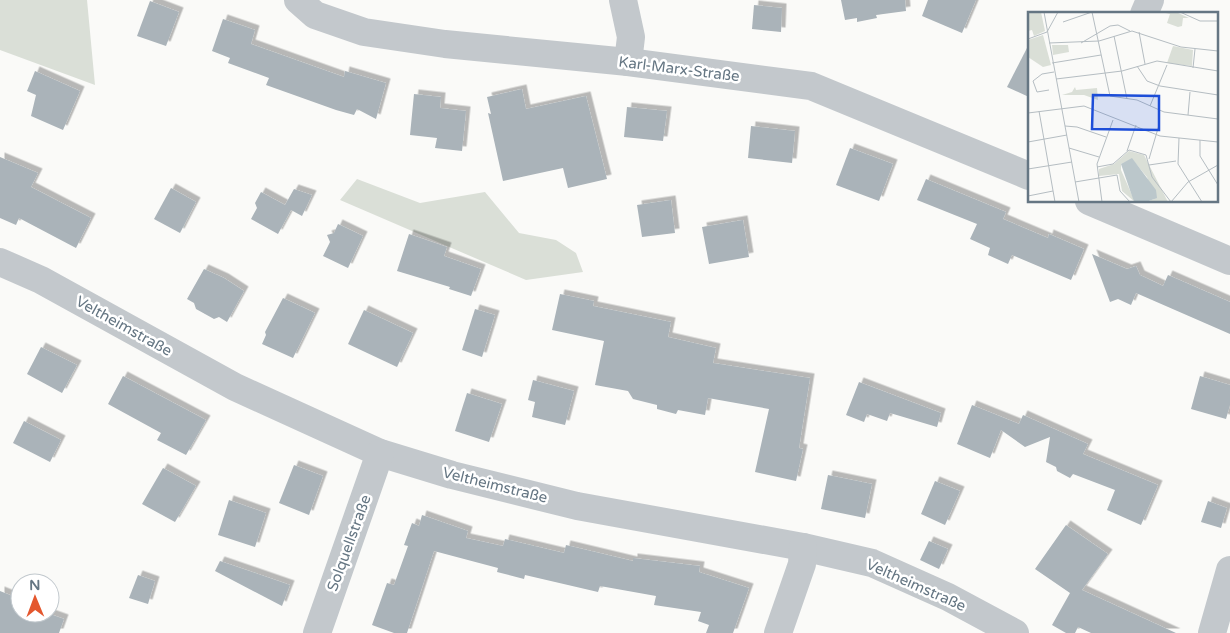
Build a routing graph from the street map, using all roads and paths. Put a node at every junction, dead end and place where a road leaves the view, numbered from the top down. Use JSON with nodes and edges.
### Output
{"nodes":[{"id":1,"x":623,"y":0,"type":"edge"},
{"id":2,"x":1150,"y":0,"type":"edge"},
{"id":3,"x":307,"y":8,"type":"edge"},
{"id":4,"x":1145,"y":12,"type":"edge"},
{"id":5,"x":628,"y":62,"type":"junction"},
{"id":6,"x":1028,"y":176,"type":"edge"},
{"id":7,"x":1091,"y":202,"type":"edge"},
{"id":8,"x":1230,"y":261,"type":"edge"},
{"id":9,"x":0,"y":262,"type":"edge"},
{"id":10,"x":380,"y":453,"type":"junction"},
{"id":11,"x":803,"y":547,"type":"junction"},
{"id":12,"x":1230,"y":570,"type":"edge"},
{"id":13,"x":316,"y":633,"type":"edge"},
{"id":14,"x":778,"y":633,"type":"edge"},
{"id":15,"x":1015,"y":633,"type":"edge"},
{"id":16,"x":1212,"y":633,"type":"edge"}],
"edges":[{"from":1,"to":5,"type":"street"},
{"from":2,"to":4,"type":"street"},
{"from":3,"to":5,"type":"street","name":"Karl-Marx-Straße"},
{"from":5,"to":6,"type":"street","name":"Karl-Marx-Straße"},
{"from":7,"to":8,"type":"street"},
{"from":9,"to":10,"type":"street","name":"Veltheimstraße"},
{"from":10,"to":11,"type":"street","name":"Veltheimstraße"},
{"from":10,"to":13,"type":"street","name":"Solquellstraße"},
{"from":11,"to":14,"type":"street"},
{"from":11,"to":15,"type":"street","name":"Veltheimstraße"},
{"from":12,"to":16,"type":"street"}]}
